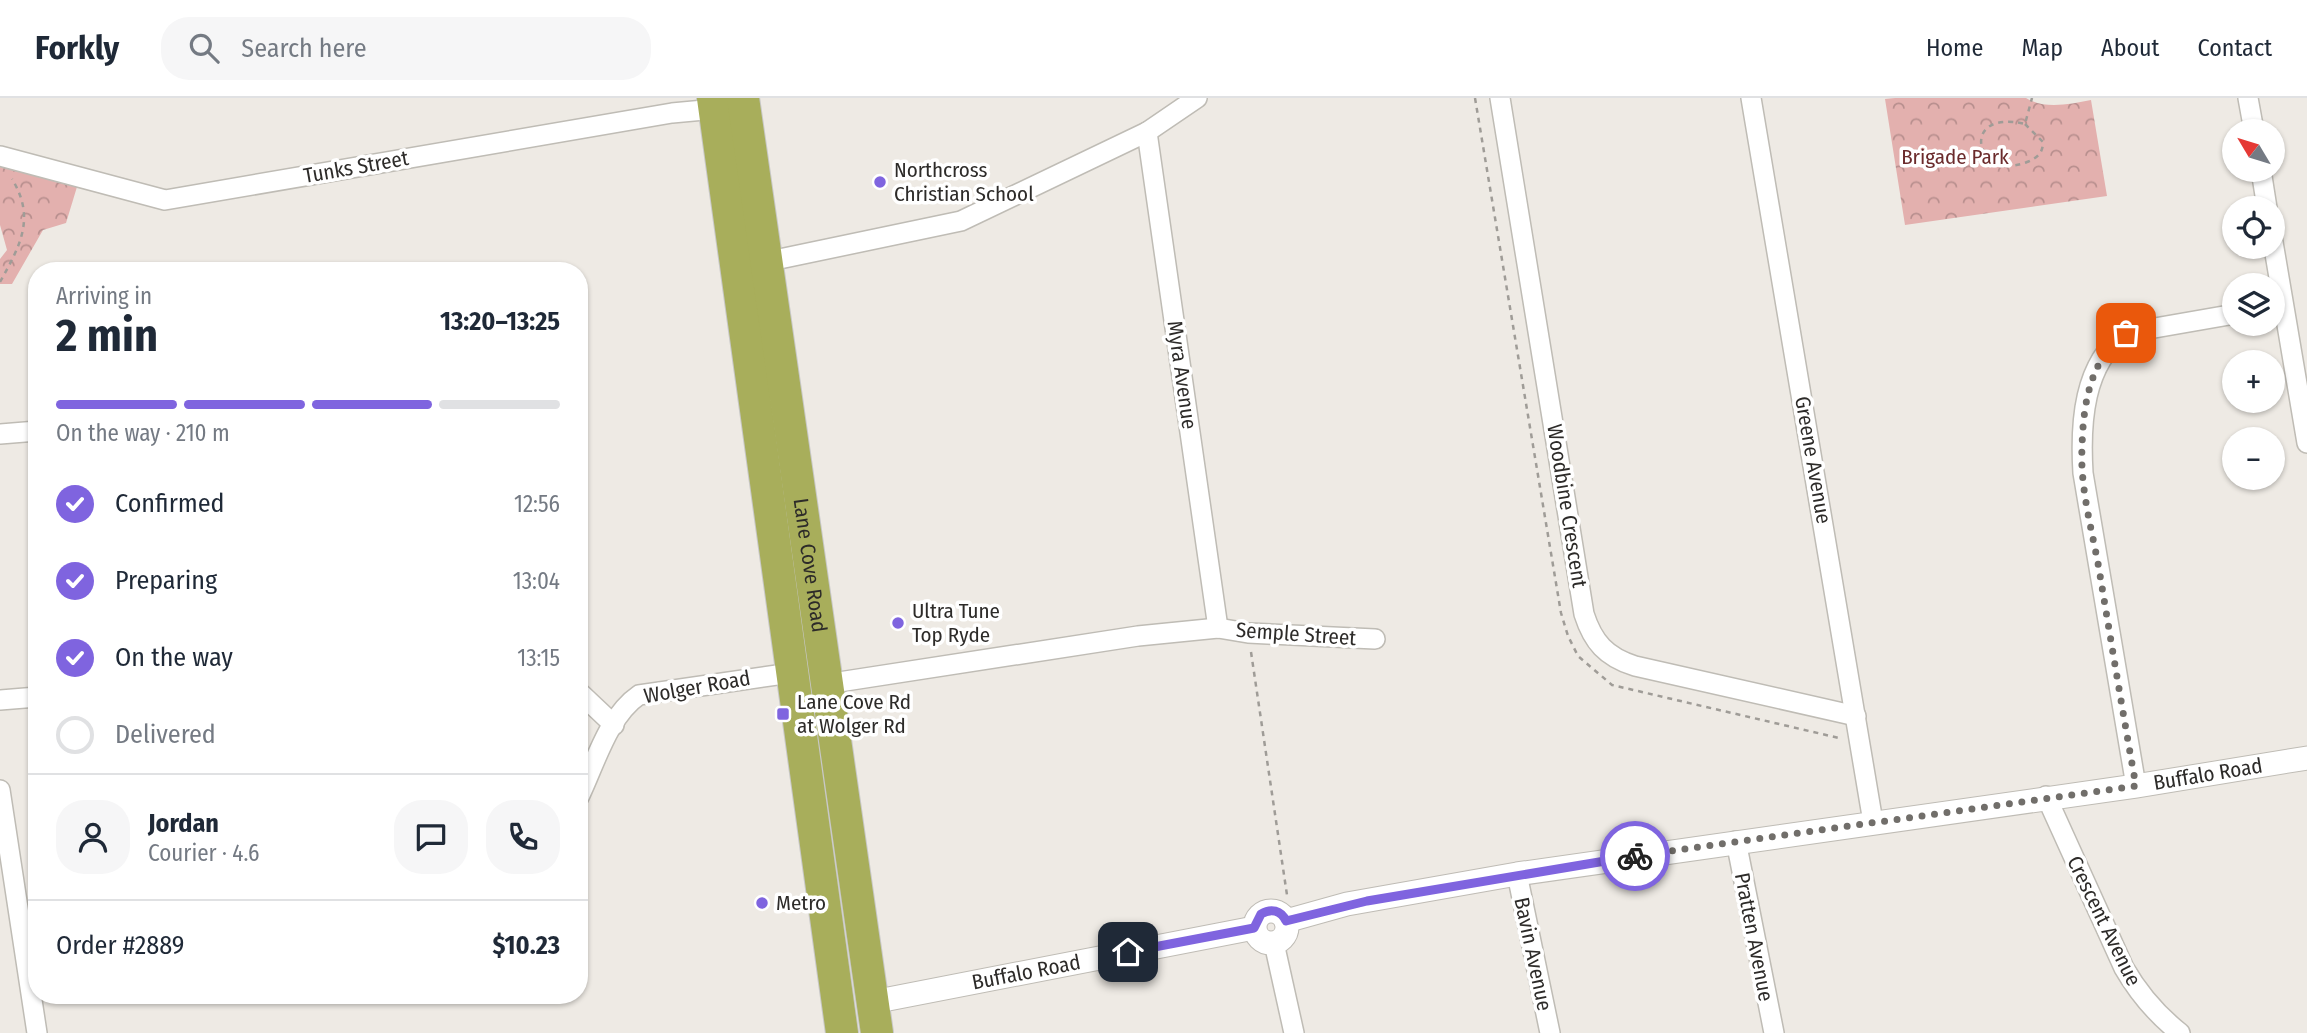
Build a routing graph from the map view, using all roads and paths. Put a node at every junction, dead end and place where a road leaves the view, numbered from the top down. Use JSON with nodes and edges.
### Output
{"nodes":[{"id":1,"x":1197,"y":98,"type":"edge"},
{"id":2,"x":1500,"y":98,"type":"edge"},
{"id":3,"x":1751,"y":98,"type":"edge"},
{"id":4,"x":2032,"y":98,"type":"edge"},
{"id":5,"x":2248,"y":98,"type":"edge"},
{"id":6,"x":724,"y":102,"type":"edge"},
{"id":7,"x":2252,"y":119,"type":"edge"},
{"id":8,"x":2025,"y":124,"type":"junction"},
{"id":9,"x":1147,"y":132,"type":"junction"},
{"id":10,"x":0,"y":156,"type":"edge"},
{"id":11,"x":11,"y":178,"type":"dead end"},
{"id":12,"x":765,"y":262,"type":"junction"},
{"id":13,"x":0,"y":282,"type":"edge"},
{"id":14,"x":2222,"y":316,"type":"edge"},
{"id":15,"x":2285,"y":336,"type":"edge"},
{"id":16,"x":28,"y":432,"type":"edge"},
{"id":17,"x":0,"y":434,"type":"edge"},
{"id":18,"x":2307,"y":443,"type":"edge"},
{"id":19,"x":1218,"y":628,"type":"junction"},
{"id":20,"x":1248,"y":633,"type":"junction"},
{"id":21,"x":1375,"y":639,"type":"dead end"},
{"id":22,"x":791,"y":673,"type":"junction"},
{"id":23,"x":826,"y":684,"type":"junction"},
{"id":24,"x":28,"y":698,"type":"edge"},
{"id":25,"x":0,"y":700,"type":"edge"},
{"id":26,"x":588,"y":700,"type":"edge"},
{"id":27,"x":1856,"y":716,"type":"junction"},
{"id":28,"x":614,"y":725,"type":"junction"},
{"id":29,"x":2305,"y":760,"type":"edge"},
{"id":30,"x":588,"y":778,"type":"edge"},
{"id":31,"x":2136,"y":786,"type":"junction"},
{"id":32,"x":0,"y":790,"type":"edge"},
{"id":33,"x":2046,"y":796,"type":"junction"},
{"id":34,"x":1873,"y":822,"type":"junction"},
{"id":35,"x":1736,"y":841,"type":"junction"},
{"id":36,"x":1517,"y":874,"type":"junction"},
{"id":37,"x":1287,"y":895,"type":"dead end"},
{"id":38,"x":1286,"y":921,"type":"junction"},
{"id":39,"x":1254,"y":928,"type":"junction"},
{"id":40,"x":1274,"y":943,"type":"junction"},
{"id":41,"x":28,"y":974,"type":"edge"},
{"id":42,"x":873,"y":1002,"type":"junction"},
{"id":43,"x":33,"y":1004,"type":"edge"},
{"id":44,"x":841,"y":1021,"type":"edge"},
{"id":45,"x":37,"y":1033,"type":"edge"},
{"id":46,"x":877,"y":1033,"type":"edge"},
{"id":47,"x":1294,"y":1033,"type":"edge"},
{"id":48,"x":1550,"y":1033,"type":"edge"},
{"id":49,"x":1774,"y":1033,"type":"edge"},
{"id":50,"x":2180,"y":1033,"type":"edge"}],
"edges":[{"from":1,"to":9,"type":"street"},
{"from":2,"to":27,"type":"street","name":"Woodbine Crescent"},
{"from":3,"to":27,"type":"street","name":"Greene Avenue"},
{"from":4,"to":8,"type":"path"},
{"from":5,"to":7,"type":"street"},
{"from":6,"to":10,"type":"street","name":"Tunks Street"},
{"from":6,"to":12,"type":"highway","name":"Lane Cove Road"},
{"from":6,"to":22,"type":"highway","name":"Lane Cove Road"},
{"from":8,"to":8,"type":"path"},
{"from":9,"to":12,"type":"street"},
{"from":9,"to":19,"type":"street","name":"Myra Avenue"},
{"from":11,"to":13,"type":"path"},
{"from":12,"to":23,"type":"highway","name":"Lane Cove Road"},
{"from":14,"to":31,"type":"street"},
{"from":15,"to":18,"type":"street"},
{"from":16,"to":17,"type":"street"},
{"from":19,"to":20,"type":"street","name":"Semple Street"},
{"from":19,"to":23,"type":"street"},
{"from":20,"to":21,"type":"street","name":"Semple Street"},
{"from":20,"to":37,"type":"path"},
{"from":22,"to":28,"type":"street","name":"Wolger Road"},
{"from":22,"to":44,"type":"highway","name":"Lane Cove Road"},
{"from":23,"to":42,"type":"highway","name":"Lane Cove Road"},
{"from":24,"to":25,"type":"street"},
{"from":26,"to":28,"type":"street"},
{"from":27,"to":34,"type":"street","name":"Greene Avenue"},
{"from":28,"to":30,"type":"street","name":"Wolger Road"},
{"from":29,"to":31,"type":"street","name":"Buffalo Road"},
{"from":31,"to":33,"type":"street","name":"Buffalo Road"},
{"from":32,"to":41,"type":"street"},
{"from":33,"to":34,"type":"street","name":"Buffalo Road"},
{"from":33,"to":50,"type":"street","name":"Crescent Avenue"},
{"from":34,"to":35,"type":"street","name":"Buffalo Road"},
{"from":35,"to":36,"type":"street","name":"Buffalo Road"},
{"from":35,"to":49,"type":"street","name":"Pratten Avenue"},
{"from":36,"to":38,"type":"street","name":"Buffalo Road"},
{"from":36,"to":48,"type":"street","name":"Bavin Avenue"},
{"from":38,"to":39,"type":"street"},
{"from":38,"to":40,"type":"street"},
{"from":39,"to":40,"type":"street"},
{"from":39,"to":42,"type":"street","name":"Buffalo Road"},
{"from":40,"to":47,"type":"street"},
{"from":42,"to":44,"type":"highway","name":"Buffalo Road"},
{"from":42,"to":46,"type":"highway","name":"Lane Cove Road"},
{"from":43,"to":45,"type":"street"}]}
